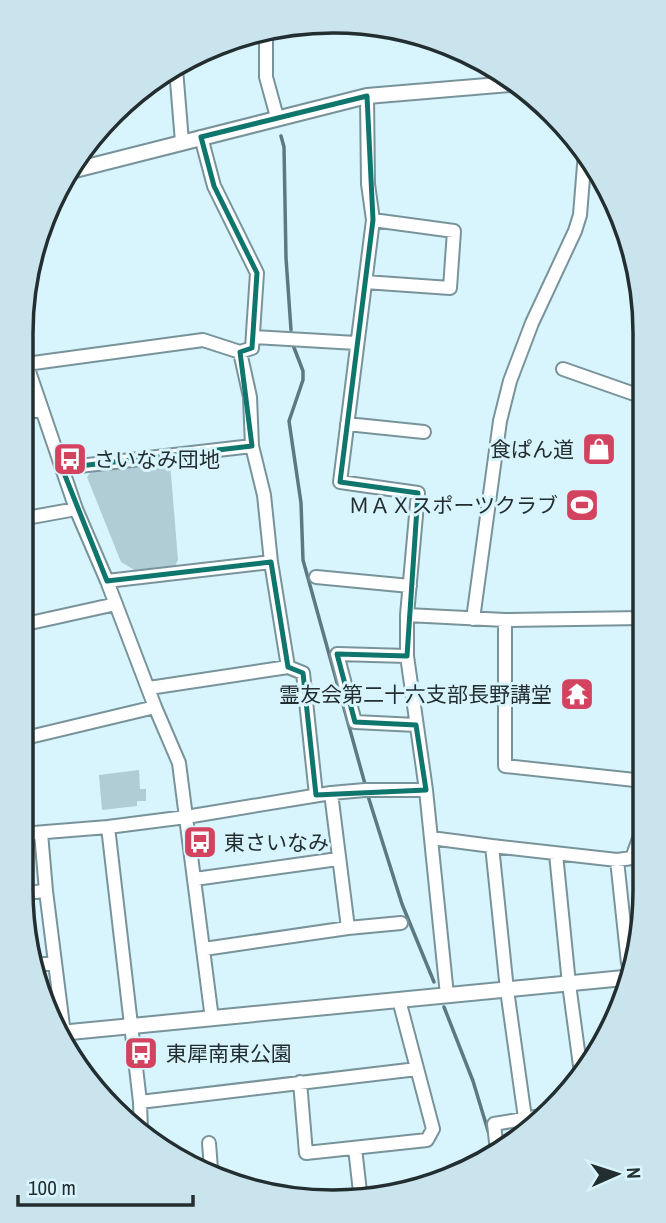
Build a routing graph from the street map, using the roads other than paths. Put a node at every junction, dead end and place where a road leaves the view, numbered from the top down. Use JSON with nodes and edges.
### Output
{"nodes":[{"id":1,"x":266,"y":41,"type":"edge"},
{"id":2,"x":177,"y":77,"type":"edge"},
{"id":3,"x":501,"y":85,"type":"edge"},
{"id":4,"x":367,"y":96,"type":"junction"},
{"id":5,"x":277,"y":117,"type":"junction"},
{"id":6,"x":201,"y":137,"type":"junction"},
{"id":7,"x":182,"y":142,"type":"junction"},
{"id":8,"x":83,"y":168,"type":"edge"},
{"id":9,"x":584,"y":169,"type":"edge"},
{"id":10,"x":373,"y":219,"type":"junction"},
{"id":11,"x":365,"y":282,"type":"junction"},
{"id":12,"x":253,"y":337,"type":"junction"},
{"id":13,"x":356,"y":343,"type":"junction"},
{"id":14,"x":240,"y":352,"type":"junction"},
{"id":15,"x":33,"y":363,"type":"edge"},
{"id":16,"x":564,"y":369,"type":"dead end"},
{"id":17,"x":33,"y":384,"type":"edge"},
{"id":18,"x":633,"y":393,"type":"edge"},
{"id":19,"x":42,"y":409,"type":"junction"},
{"id":20,"x":33,"y":411,"type":"edge"},
{"id":21,"x":347,"y":424,"type":"junction"},
{"id":22,"x":424,"y":432,"type":"dead end"},
{"id":23,"x":253,"y":446,"type":"junction"},
{"id":24,"x":62,"y":468,"type":"junction"},
{"id":25,"x":76,"y":509,"type":"junction"},
{"id":26,"x":33,"y":517,"type":"edge"},
{"id":27,"x":271,"y":562,"type":"junction"},
{"id":28,"x":316,"y":577,"type":"dead end"},
{"id":29,"x":107,"y":581,"type":"junction"},
{"id":30,"x":410,"y":586,"type":"junction"},
{"id":31,"x":116,"y":604,"type":"junction"},
{"id":32,"x":407,"y":615,"type":"junction"},
{"id":33,"x":633,"y":618,"type":"edge"},
{"id":34,"x":473,"y":619,"type":"junction"},
{"id":35,"x":505,"y":620,"type":"junction"},
{"id":36,"x":33,"y":622,"type":"edge"},
{"id":37,"x":407,"y":656,"type":"junction"},
{"id":38,"x":288,"y":667,"type":"junction"},
{"id":39,"x":149,"y":688,"type":"junction"},
{"id":40,"x":155,"y":707,"type":"junction"},
{"id":41,"x":416,"y":725,"type":"junction"},
{"id":42,"x":33,"y":735,"type":"edge"},
{"id":43,"x":633,"y":780,"type":"edge"},
{"id":44,"x":426,"y":790,"type":"junction"},
{"id":45,"x":331,"y":793,"type":"junction"},
{"id":46,"x":316,"y":795,"type":"junction"},
{"id":47,"x":186,"y":817,"type":"junction"},
{"id":48,"x":108,"y":827,"type":"junction"},
{"id":49,"x":33,"y":833,"type":"edge"},
{"id":50,"x":41,"y":833,"type":"junction"},
{"id":51,"x":431,"y":838,"type":"junction"},
{"id":52,"x":492,"y":846,"type":"junction"},
{"id":53,"x":556,"y":854,"type":"junction"},
{"id":54,"x":633,"y":855,"type":"edge"},
{"id":55,"x":338,"y":859,"type":"junction"},
{"id":56,"x":617,"y":860,"type":"junction"},
{"id":57,"x":195,"y":879,"type":"junction"},
{"id":58,"x":46,"y":891,"type":"junction"},
{"id":59,"x":33,"y":892,"type":"edge"},
{"id":60,"x":401,"y":923,"type":"dead end"},
{"id":61,"x":348,"y":928,"type":"junction"},
{"id":62,"x":204,"y":949,"type":"junction"},
{"id":63,"x":627,"y":950,"type":"edge"},
{"id":64,"x":55,"y":962,"type":"junction"},
{"id":65,"x":42,"y":964,"type":"edge"},
{"id":66,"x":620,"y":978,"type":"edge"},
{"id":67,"x":569,"y":984,"type":"junction"},
{"id":68,"x":507,"y":990,"type":"junction"},
{"id":69,"x":447,"y":995,"type":"junction"},
{"id":70,"x":399,"y":1000,"type":"junction"},
{"id":71,"x":61,"y":1016,"type":"edge"},
{"id":72,"x":212,"y":1019,"type":"junction"},
{"id":73,"x":131,"y":1026,"type":"junction"},
{"id":74,"x":70,"y":1035,"type":"edge"},
{"id":75,"x":579,"y":1061,"type":"edge"},
{"id":76,"x":417,"y":1069,"type":"junction"},
{"id":77,"x":300,"y":1082,"type":"junction"},
{"id":78,"x":140,"y":1102,"type":"junction"},
{"id":79,"x":525,"y":1118,"type":"joint"},
{"id":80,"x":141,"y":1120,"type":"edge"},
{"id":81,"x":496,"y":1141,"type":"edge"},
{"id":82,"x":209,"y":1143,"type":"dead end"},
{"id":83,"x":355,"y":1148,"type":"junction"},
{"id":84,"x":211,"y":1164,"type":"edge"},
{"id":85,"x":360,"y":1188,"type":"edge"}],
"edges":[{"from":1,"to":5,"type":"street"},
{"from":2,"to":7,"type":"street"},
{"from":3,"to":4,"type":"street"},
{"from":4,"to":5,"type":"street"},
{"from":4,"to":10,"type":"street"},
{"from":5,"to":6,"type":"street"},
{"from":6,"to":7,"type":"street"},
{"from":6,"to":12,"type":"street"},
{"from":7,"to":8,"type":"street"},
{"from":9,"to":34,"type":"street"},
{"from":10,"to":11,"type":"street"},
{"from":10,"to":11,"type":"street"},
{"from":11,"to":13,"type":"street"},
{"from":12,"to":13,"type":"street"},
{"from":12,"to":14,"type":"street"},
{"from":13,"to":21,"type":"street"},
{"from":14,"to":15,"type":"street"},
{"from":14,"to":23,"type":"street"},
{"from":16,"to":18,"type":"street"},
{"from":17,"to":19,"type":"street"},
{"from":19,"to":20,"type":"street"},
{"from":19,"to":24,"type":"street"},
{"from":21,"to":22,"type":"street"},
{"from":21,"to":30,"type":"street"},
{"from":23,"to":24,"type":"street"},
{"from":23,"to":27,"type":"street"},
{"from":24,"to":25,"type":"street"},
{"from":25,"to":26,"type":"street"},
{"from":25,"to":29,"type":"street"},
{"from":27,"to":29,"type":"street"},
{"from":27,"to":38,"type":"street"},
{"from":28,"to":30,"type":"street"},
{"from":29,"to":31,"type":"street"},
{"from":30,"to":32,"type":"street"},
{"from":31,"to":36,"type":"street"},
{"from":31,"to":39,"type":"street"},
{"from":32,"to":34,"type":"street"},
{"from":32,"to":37,"type":"street"},
{"from":33,"to":35,"type":"street"},
{"from":34,"to":35,"type":"street"},
{"from":35,"to":43,"type":"street"},
{"from":37,"to":41,"type":"street"},
{"from":37,"to":41,"type":"street"},
{"from":38,"to":39,"type":"street"},
{"from":38,"to":46,"type":"street"},
{"from":39,"to":40,"type":"street"},
{"from":40,"to":42,"type":"street"},
{"from":40,"to":47,"type":"street"},
{"from":41,"to":44,"type":"street"},
{"from":44,"to":45,"type":"street"},
{"from":44,"to":51,"type":"street"},
{"from":45,"to":46,"type":"street"},
{"from":45,"to":55,"type":"street"},
{"from":46,"to":47,"type":"street"},
{"from":47,"to":48,"type":"street"},
{"from":47,"to":57,"type":"street"},
{"from":48,"to":50,"type":"street"},
{"from":48,"to":73,"type":"street"},
{"from":49,"to":50,"type":"street"},
{"from":50,"to":58,"type":"street"},
{"from":51,"to":52,"type":"street"},
{"from":51,"to":69,"type":"street"},
{"from":52,"to":53,"type":"street"},
{"from":52,"to":68,"type":"street"},
{"from":53,"to":56,"type":"street"},
{"from":53,"to":67,"type":"street"},
{"from":54,"to":56,"type":"street"},
{"from":55,"to":57,"type":"street"},
{"from":55,"to":61,"type":"street"},
{"from":56,"to":63,"type":"street"},
{"from":57,"to":62,"type":"street"},
{"from":58,"to":59,"type":"street"},
{"from":58,"to":64,"type":"street"},
{"from":60,"to":61,"type":"street"},
{"from":61,"to":62,"type":"street"},
{"from":62,"to":72,"type":"street"},
{"from":64,"to":65,"type":"street"},
{"from":64,"to":71,"type":"street"},
{"from":66,"to":67,"type":"street"},
{"from":67,"to":68,"type":"street"},
{"from":67,"to":75,"type":"street"},
{"from":68,"to":69,"type":"street"},
{"from":68,"to":79,"type":"street"},
{"from":69,"to":70,"type":"street"},
{"from":70,"to":72,"type":"street"},
{"from":70,"to":76,"type":"street"},
{"from":72,"to":73,"type":"street"},
{"from":73,"to":74,"type":"street"},
{"from":73,"to":78,"type":"street"},
{"from":76,"to":77,"type":"street"},
{"from":76,"to":83,"type":"street"},
{"from":77,"to":78,"type":"street"},
{"from":77,"to":83,"type":"street"},
{"from":78,"to":80,"type":"street"},
{"from":79,"to":81,"type":"street"},
{"from":82,"to":84,"type":"street"},
{"from":83,"to":85,"type":"street"}]}
